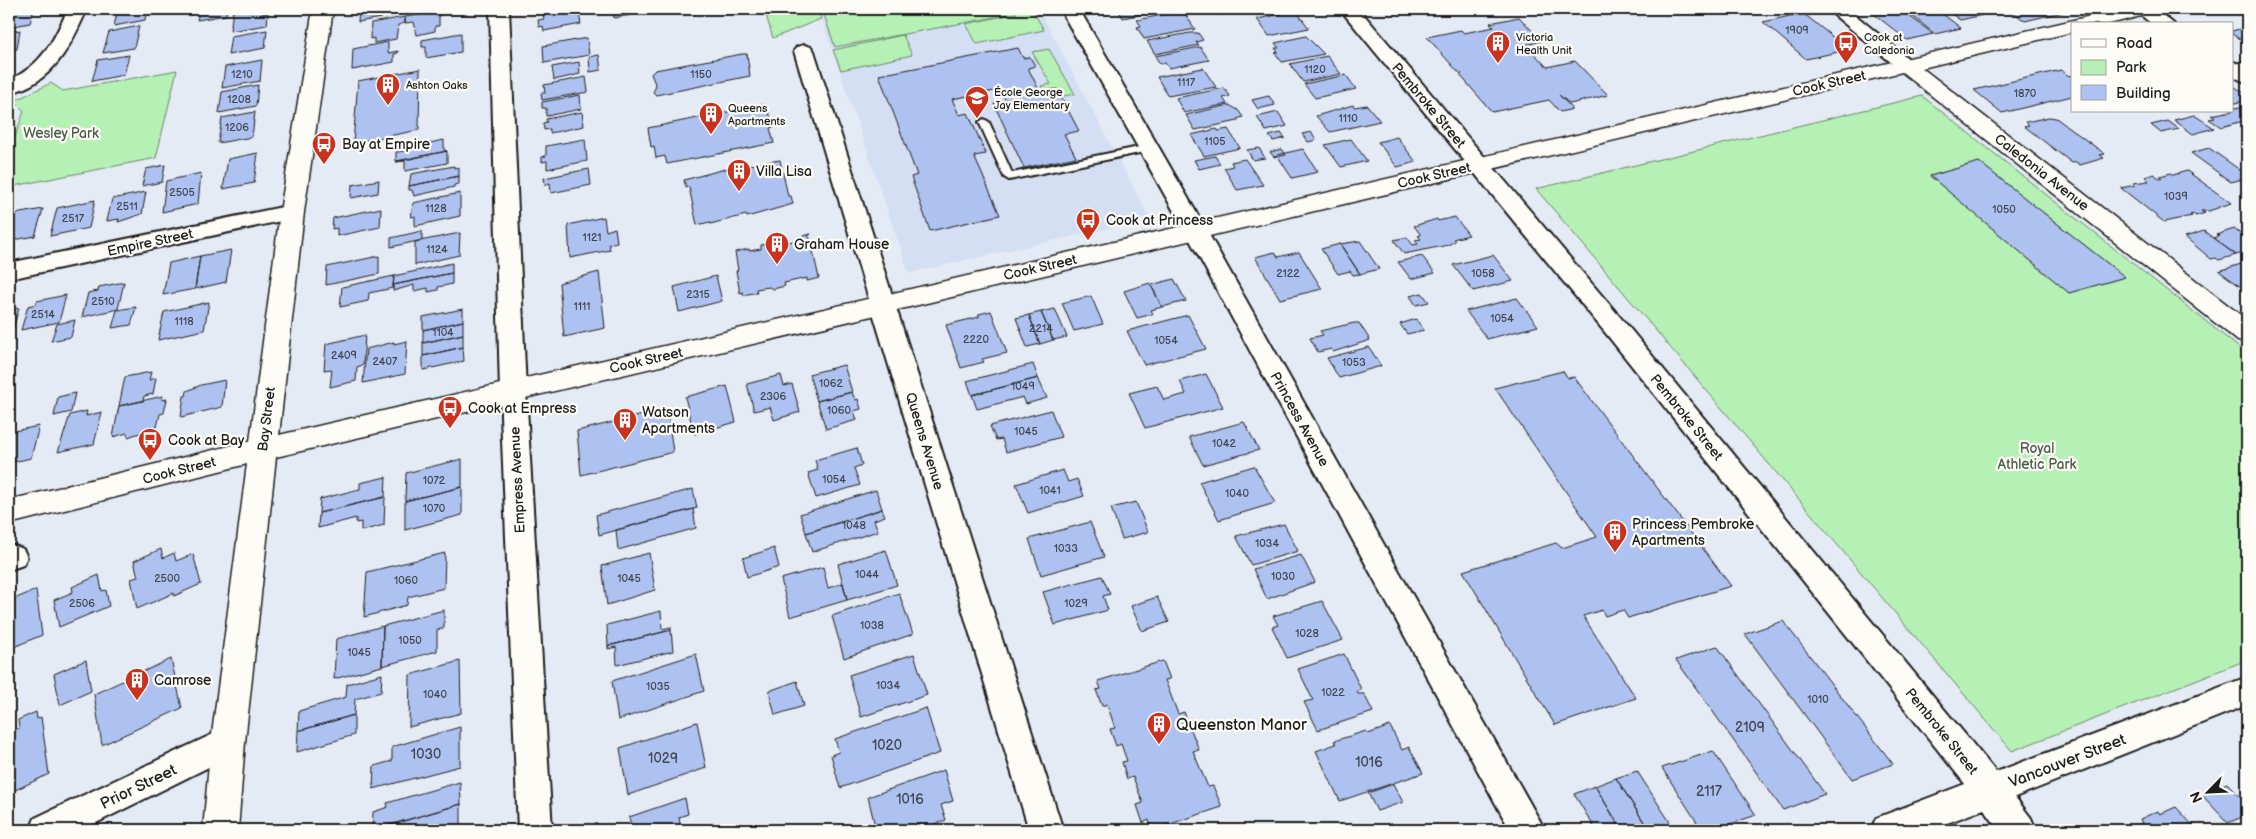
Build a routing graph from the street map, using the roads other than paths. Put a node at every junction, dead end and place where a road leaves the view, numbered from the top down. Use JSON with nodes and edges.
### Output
{"nodes":[{"id":1,"x":77,"y":9,"type":"edge"},
{"id":2,"x":323,"y":9,"type":"edge"},
{"id":3,"x":499,"y":9,"type":"edge"},
{"id":4,"x":1069,"y":9,"type":"edge"},
{"id":5,"x":1349,"y":9,"type":"edge"},
{"id":6,"x":1836,"y":9,"type":"edge"},
{"id":7,"x":2144,"y":9,"type":"edge"},
{"id":8,"x":2090,"y":22,"type":"edge"},
{"id":9,"x":2162,"y":22,"type":"edge"},
{"id":10,"x":2071,"y":26,"type":"edge"},
{"id":11,"x":804,"y":51,"type":"dead end"},
{"id":12,"x":1906,"y":65,"type":"junction"},
{"id":13,"x":9,"y":88,"type":"edge"},
{"id":14,"x":984,"y":122,"type":"dead end"},
{"id":15,"x":1149,"y":148,"type":"junction"},
{"id":16,"x":1478,"y":164,"type":"junction"},
{"id":17,"x":292,"y":212,"type":"junction"},
{"id":18,"x":1196,"y":231,"type":"junction"},
{"id":19,"x":9,"y":271,"type":"edge"},
{"id":20,"x":883,"y":304,"type":"junction"},
{"id":21,"x":2247,"y":334,"type":"edge"},
{"id":22,"x":513,"y":391,"type":"junction"},
{"id":23,"x":262,"y":450,"type":"junction"},
{"id":24,"x":9,"y":512,"type":"edge"},
{"id":25,"x":2247,"y":691,"type":"edge"},
{"id":26,"x":228,"y":742,"type":"junction"},
{"id":27,"x":1990,"y":790,"type":"junction"},
{"id":28,"x":47,"y":830,"type":"edge"},
{"id":29,"x":220,"y":830,"type":"edge"},
{"id":30,"x":535,"y":830,"type":"edge"},
{"id":31,"x":1046,"y":830,"type":"edge"},
{"id":32,"x":1528,"y":830,"type":"edge"},
{"id":33,"x":1888,"y":830,"type":"edge"},
{"id":34,"x":2019,"y":830,"type":"edge"}],
"edges":[{"from":1,"to":13,"type":"street"},
{"from":2,"to":17,"type":"main road","name":"Bay Street"},
{"from":3,"to":22,"type":"street","name":"Empress Avenue"},
{"from":4,"to":15,"type":"street","name":"Princess Avenue"},
{"from":5,"to":16,"type":"street","name":"Pembroke Street"},
{"from":6,"to":12,"type":"street","name":"Caledonia Avenue"},
{"from":7,"to":8,"type":"main road"},
{"from":7,"to":9,"type":"street"},
{"from":10,"to":12,"type":"main road","name":"Cook Street"},
{"from":11,"to":20,"type":"street","name":"Queens Avenue"},
{"from":12,"to":16,"type":"main road","name":"Cook Street"},
{"from":12,"to":21,"type":"main road","name":"Caledonia Avenue"},
{"from":14,"to":15,"type":"lane"},
{"from":15,"to":18,"type":"street","name":"Princess Avenue"},
{"from":16,"to":18,"type":"main road","name":"Cook Street"},
{"from":16,"to":27,"type":"street","name":"Pembroke Street"},
{"from":17,"to":19,"type":"street","name":"Empire Street"},
{"from":17,"to":23,"type":"main road","name":"Bay Street"},
{"from":18,"to":20,"type":"main road","name":"Cook Street"},
{"from":18,"to":32,"type":"street","name":"Princess Avenue"},
{"from":20,"to":22,"type":"main road","name":"Cook Street"},
{"from":20,"to":31,"type":"street","name":"Queens Avenue"},
{"from":22,"to":23,"type":"main road","name":"Cook Street"},
{"from":22,"to":30,"type":"street","name":"Empress Avenue"},
{"from":23,"to":24,"type":"main road","name":"Cook Street"},
{"from":23,"to":26,"type":"main road","name":"Bay Street"},
{"from":25,"to":27,"type":"street","name":"Vancouver Street"},
{"from":26,"to":28,"type":"street","name":"Prior Street"},
{"from":26,"to":29,"type":"main road","name":"Bay Street"},
{"from":27,"to":33,"type":"street","name":"Vancouver Street"},
{"from":27,"to":34,"type":"street","name":"Pembroke Street"}]}
